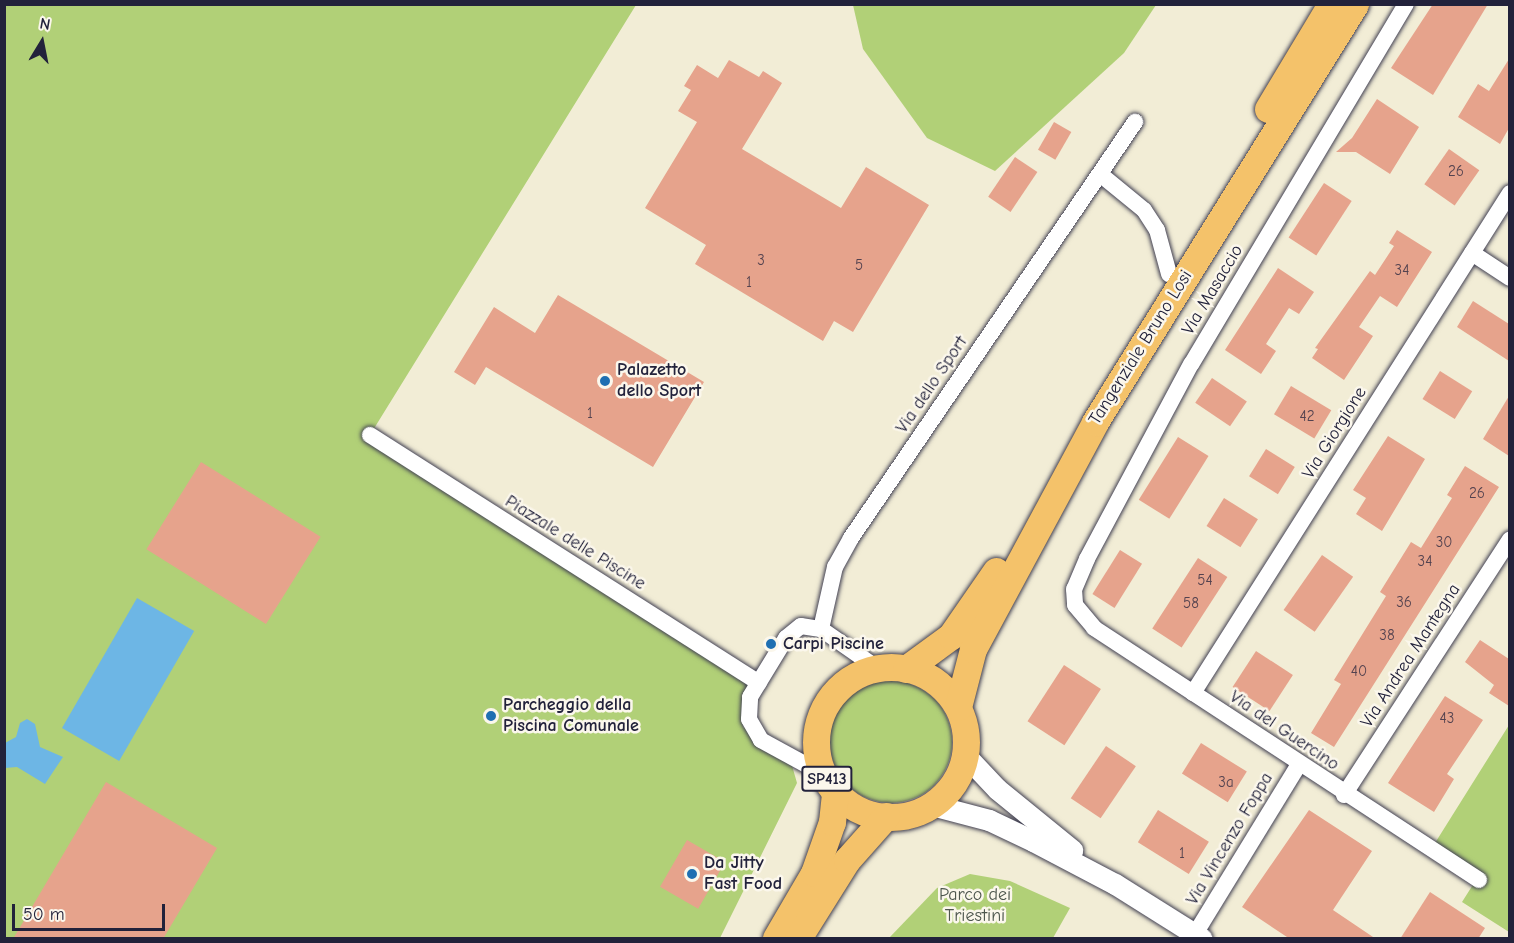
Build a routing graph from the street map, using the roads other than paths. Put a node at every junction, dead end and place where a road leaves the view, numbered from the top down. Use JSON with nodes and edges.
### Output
{"nodes":[{"id":1,"x":1331,"y":4,"type":"edge"},
{"id":2,"x":1355,"y":4,"type":"edge"},
{"id":3,"x":1406,"y":4,"type":"edge"},
{"id":4,"x":1135,"y":122,"type":"dead end"},
{"id":5,"x":1100,"y":174,"type":"junction"},
{"id":6,"x":1509,"y":193,"type":"edge"},
{"id":7,"x":1472,"y":254,"type":"junction"},
{"id":8,"x":1169,"y":274,"type":"junction"},
{"id":9,"x":1509,"y":278,"type":"edge"},
{"id":10,"x":370,"y":435,"type":"dead end"},
{"id":11,"x":1509,"y":539,"type":"edge"},
{"id":12,"x":1075,"y":605,"type":"joint"},
{"id":13,"x":821,"y":629,"type":"junction"},
{"id":14,"x":877,"y":668,"type":"junction"},
{"id":15,"x":906,"y":669,"type":"junction"},
{"id":16,"x":759,"y":683,"type":"junction"},
{"id":17,"x":1192,"y":693,"type":"junction"},
{"id":18,"x":958,"y":707,"type":"junction"},
{"id":19,"x":966,"y":756,"type":"junction"},
{"id":20,"x":1299,"y":764,"type":"junction"},
{"id":21,"x":829,"y":783,"type":"junction"},
{"id":22,"x":1344,"y":795,"type":"junction"},
{"id":23,"x":932,"y":804,"type":"junction"},
{"id":24,"x":886,"y":816,"type":"junction"},
{"id":25,"x":1479,"y":880,"type":"dead end"},
{"id":26,"x":1115,"y":884,"type":"junction"},
{"id":27,"x":1198,"y":936,"type":"edge"},
{"id":28,"x":776,"y":939,"type":"edge"},
{"id":29,"x":798,"y":939,"type":"edge"}],
"edges":[{"from":1,"to":8,"type":"main road","name":"Tangenziale Bruno Losi"},
{"from":2,"to":18,"type":"main road","name":"Tangenziale Bruno Losi"},
{"from":3,"to":12,"type":"street","name":"Via Masaccio"},
{"from":4,"to":5,"type":"street","name":"Via dello Sport"},
{"from":5,"to":8,"type":"street"},
{"from":5,"to":13,"type":"street","name":"Via dello Sport"},
{"from":6,"to":7,"type":"street","name":"Via Giorgione"},
{"from":7,"to":9,"type":"street"},
{"from":7,"to":17,"type":"street","name":"Via Giorgione"},
{"from":8,"to":15,"type":"main road","name":"Tangenziale Bruno Losi"},
{"from":10,"to":16,"type":"street","name":"Piazzale delle Piscine"},
{"from":11,"to":22,"type":"street","name":"Via Andrea Mantegna"},
{"from":12,"to":17,"type":"street","name":"Via del Guercino"},
{"from":13,"to":14,"type":"street"},
{"from":13,"to":16,"type":"street"},
{"from":14,"to":15,"type":"main road","number":"SP413"},
{"from":14,"to":21,"type":"main road","number":"SP413"},
{"from":15,"to":18,"type":"main road","number":"SP413"},
{"from":16,"to":21,"type":"street"},
{"from":17,"to":20,"type":"street","name":"Via del Guercino"},
{"from":18,"to":19,"type":"main road","number":"SP413"},
{"from":19,"to":23,"type":"main road","number":"SP413"},
{"from":19,"to":26,"type":"street"},
{"from":20,"to":22,"type":"street","name":"Via del Guercino"},
{"from":20,"to":27,"type":"street","name":"Via Vincenzo Foppa"},
{"from":21,"to":24,"type":"main road","number":"SP413"},
{"from":21,"to":28,"type":"main road"},
{"from":22,"to":25,"type":"street","name":"Via del Guercino"},
{"from":23,"to":24,"type":"main road","number":"SP413"},
{"from":23,"to":26,"type":"street"},
{"from":24,"to":29,"type":"main road"},
{"from":26,"to":27,"type":"street"}]}
